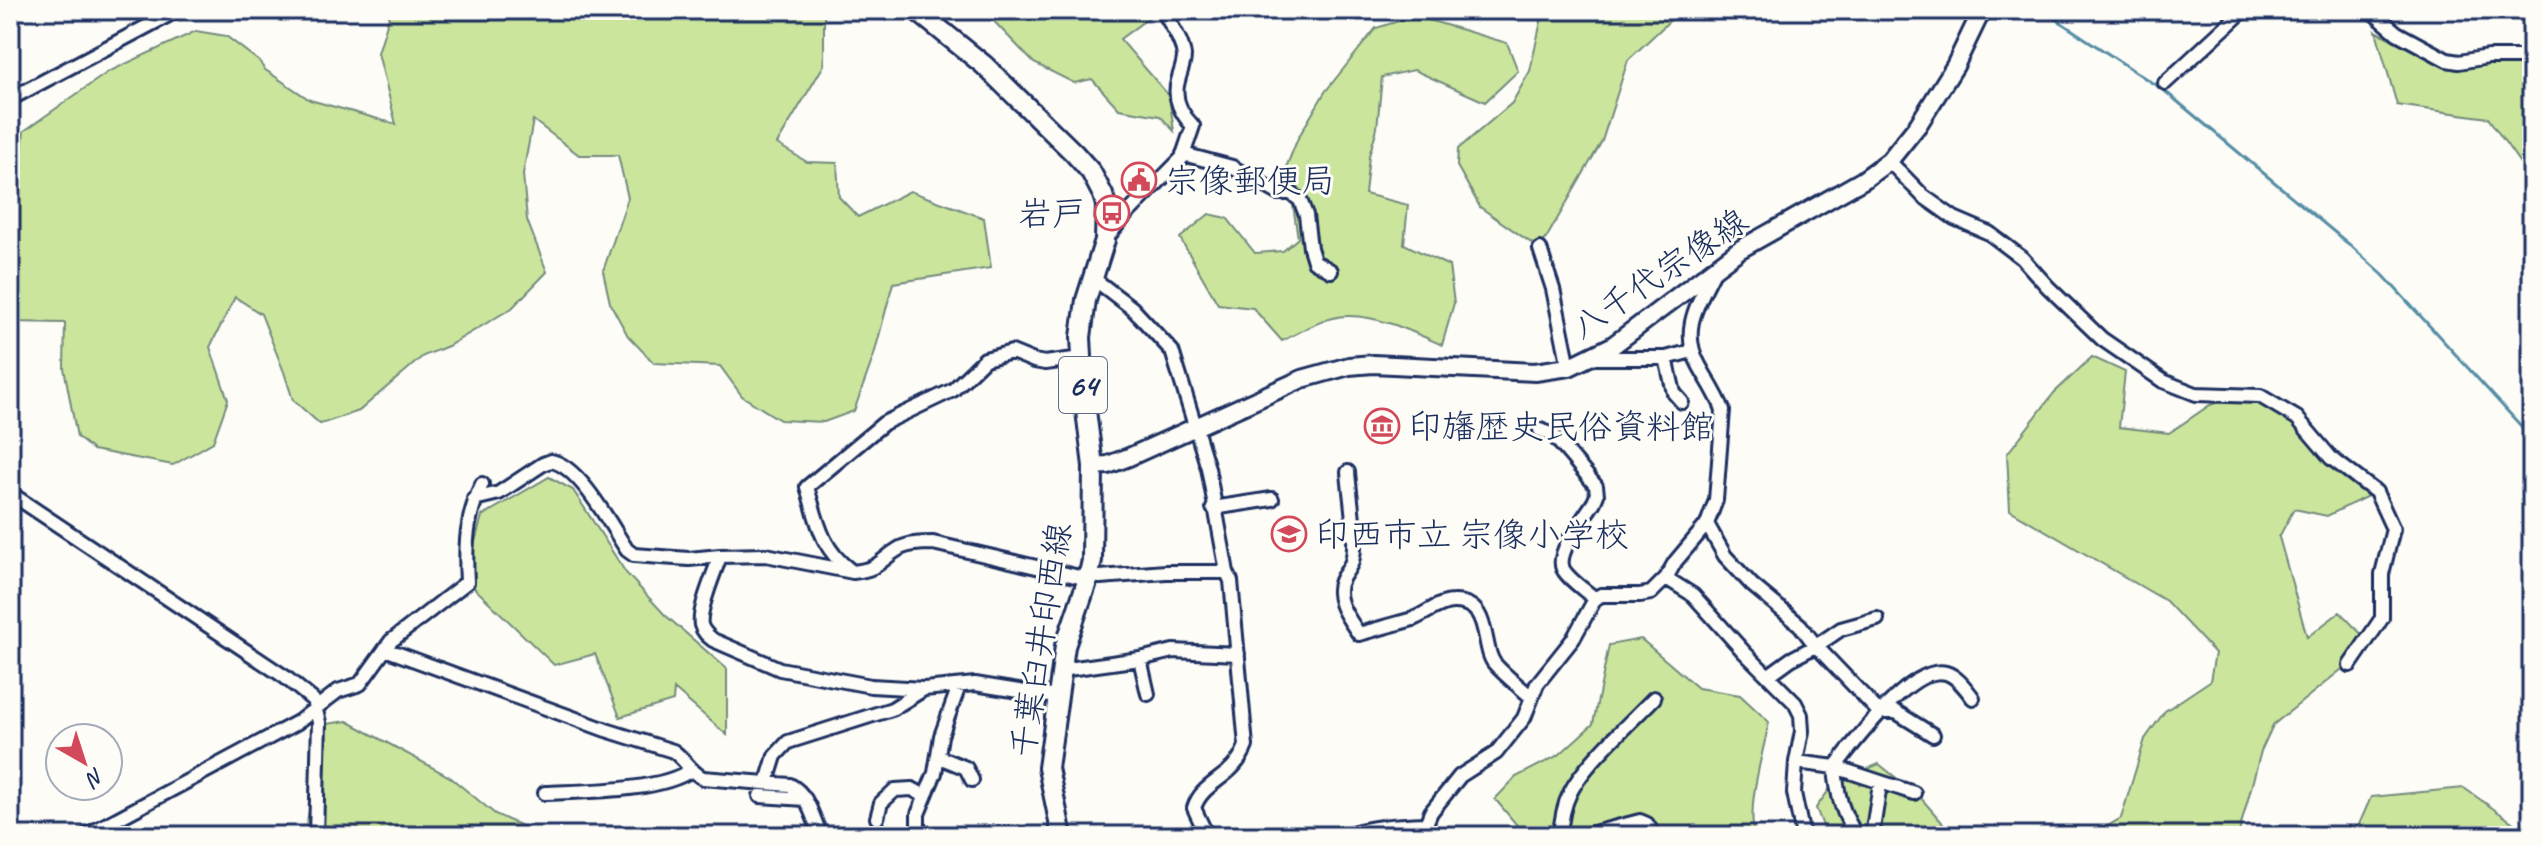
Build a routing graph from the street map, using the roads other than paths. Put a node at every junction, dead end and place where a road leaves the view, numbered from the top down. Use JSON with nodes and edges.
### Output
{"nodes":[{"id":1,"x":178,"y":10,"type":"edge"},
{"id":2,"x":916,"y":10,"type":"edge"},
{"id":3,"x":1163,"y":10,"type":"edge"},
{"id":4,"x":1982,"y":10,"type":"edge"},
{"id":5,"x":2244,"y":10,"type":"edge"},
{"id":6,"x":2370,"y":10,"type":"edge"},
{"id":7,"x":2532,"y":57,"type":"edge"},
{"id":8,"x":2165,"y":83,"type":"dead end"},
{"id":9,"x":10,"y":99,"type":"edge"},
{"id":10,"x":1183,"y":154,"type":"junction"},
{"id":11,"x":1889,"y":161,"type":"junction"},
{"id":12,"x":1105,"y":240,"type":"junction"},
{"id":13,"x":1540,"y":249,"type":"dead end"},
{"id":14,"x":1717,"y":266,"type":"junction"},
{"id":15,"x":1331,"y":271,"type":"dead end"},
{"id":16,"x":1094,"y":279,"type":"junction"},
{"id":17,"x":1692,"y":351,"type":"junction"},
{"id":18,"x":1081,"y":358,"type":"junction"},
{"id":19,"x":1591,"y":358,"type":"junction"},
{"id":20,"x":1666,"y":358,"type":"junction"},
{"id":21,"x":1569,"y":367,"type":"junction"},
{"id":22,"x":1682,"y":402,"type":"dead end"},
{"id":23,"x":1197,"y":426,"type":"junction"},
{"id":24,"x":1540,"y":430,"type":"dead end"},
{"id":25,"x":1093,"y":466,"type":"junction"},
{"id":26,"x":1348,"y":472,"type":"dead end"},
{"id":27,"x":482,"y":484,"type":"dead end"},
{"id":28,"x":10,"y":493,"type":"edge"},
{"id":29,"x":474,"y":499,"type":"junction"},
{"id":30,"x":1272,"y":499,"type":"dead end"},
{"id":31,"x":1213,"y":508,"type":"junction"},
{"id":32,"x":1707,"y":524,"type":"junction"},
{"id":33,"x":720,"y":556,"type":"junction"},
{"id":34,"x":853,"y":572,"type":"junction"},
{"id":35,"x":1227,"y":572,"type":"junction"},
{"id":36,"x":1088,"y":578,"type":"junction"},
{"id":37,"x":1666,"y":578,"type":"junction"},
{"id":38,"x":1595,"y":599,"type":"junction"},
{"id":39,"x":1877,"y":619,"type":"dead end"},
{"id":40,"x":1816,"y":646,"type":"junction"},
{"id":41,"x":385,"y":649,"type":"junction"},
{"id":42,"x":1238,"y":654,"type":"junction"},
{"id":43,"x":1140,"y":659,"type":"junction"},
{"id":44,"x":2350,"y":665,"type":"dead end"},
{"id":45,"x":1061,"y":670,"type":"junction"},
{"id":46,"x":1769,"y":675,"type":"junction"},
{"id":47,"x":959,"y":686,"type":"junction"},
{"id":48,"x":924,"y":689,"type":"junction"},
{"id":49,"x":1148,"y":694,"type":"dead end"},
{"id":50,"x":1056,"y":697,"type":"junction"},
{"id":51,"x":1531,"y":697,"type":"junction"},
{"id":52,"x":1654,"y":698,"type":"dead end"},
{"id":53,"x":1973,"y":698,"type":"dead end"},
{"id":54,"x":316,"y":710,"type":"junction"},
{"id":55,"x":1879,"y":712,"type":"junction"},
{"id":56,"x":1933,"y":735,"type":"dead end"},
{"id":57,"x":939,"y":757,"type":"junction"},
{"id":58,"x":1796,"y":762,"type":"junction"},
{"id":59,"x":1835,"y":767,"type":"junction"},
{"id":60,"x":691,"y":770,"type":"junction"},
{"id":61,"x":972,"y":780,"type":"dead end"},
{"id":62,"x":767,"y":782,"type":"junction"},
{"id":63,"x":1880,"y":784,"type":"junction"},
{"id":64,"x":545,"y":793,"type":"dead end"},
{"id":65,"x":1914,"y":793,"type":"dead end"},
{"id":66,"x":760,"y":796,"type":"dead end"},
{"id":67,"x":925,"y":796,"type":"junction"},
{"id":68,"x":805,"y":799,"type":"junction"},
{"id":69,"x":877,"y":818,"type":"dead end"},
{"id":70,"x":1426,"y":824,"type":"junction"},
{"id":71,"x":85,"y":836,"type":"edge"},
{"id":72,"x":316,"y":836,"type":"edge"},
{"id":73,"x":821,"y":836,"type":"edge"},
{"id":74,"x":918,"y":836,"type":"edge"},
{"id":75,"x":1062,"y":836,"type":"edge"},
{"id":76,"x":1207,"y":836,"type":"edge"},
{"id":77,"x":1343,"y":836,"type":"edge"},
{"id":78,"x":1435,"y":836,"type":"edge"},
{"id":79,"x":1560,"y":836,"type":"edge"},
{"id":80,"x":1582,"y":836,"type":"edge"},
{"id":81,"x":1654,"y":836,"type":"edge"},
{"id":82,"x":1803,"y":836,"type":"edge"},
{"id":83,"x":1857,"y":836,"type":"edge"},
{"id":84,"x":1872,"y":836,"type":"edge"}],
"edges":[{"from":1,"to":9,"type":"street"},
{"from":2,"to":12,"type":"main road","name":"千葉臼井印西線","number":"64"},
{"from":3,"to":10,"type":"street"},
{"from":4,"to":11,"type":"main road","name":"八千代宗像線"},
{"from":5,"to":8,"type":"street"},
{"from":6,"to":7,"type":"street"},
{"from":10,"to":12,"type":"street"},
{"from":10,"to":15,"type":"street"},
{"from":11,"to":14,"type":"main road","name":"八千代宗像線"},
{"from":11,"to":44,"type":"street"},
{"from":12,"to":16,"type":"main road","name":"千葉臼井印西線","number":"64"},
{"from":13,"to":21,"type":"street"},
{"from":14,"to":17,"type":"street"},
{"from":14,"to":19,"type":"main road","name":"八千代宗像線"},
{"from":16,"to":18,"type":"main road","name":"千葉臼井印西線","number":"64"},
{"from":16,"to":23,"type":"street"},
{"from":17,"to":20,"type":"street"},
{"from":17,"to":32,"type":"street"},
{"from":18,"to":25,"type":"main road","name":"千葉臼井印西線","number":"64"},
{"from":18,"to":34,"type":"street"},
{"from":19,"to":20,"type":"street"},
{"from":19,"to":21,"type":"main road","name":"八千代宗像線"},
{"from":20,"to":22,"type":"street"},
{"from":21,"to":23,"type":"main road","name":"八千代宗像線"},
{"from":23,"to":25,"type":"main road","name":"八千代宗像線"},
{"from":23,"to":31,"type":"street"},
{"from":24,"to":38,"type":"street"},
{"from":25,"to":36,"type":"main road","name":"千葉臼井印西線","number":"64"},
{"from":26,"to":51,"type":"street"},
{"from":27,"to":29,"type":"street"},
{"from":28,"to":54,"type":"street"},
{"from":29,"to":33,"type":"street"},
{"from":29,"to":41,"type":"street"},
{"from":30,"to":31,"type":"street"},
{"from":31,"to":35,"type":"street"},
{"from":32,"to":37,"type":"street"},
{"from":32,"to":40,"type":"street"},
{"from":33,"to":34,"type":"street"},
{"from":33,"to":48,"type":"street"},
{"from":34,"to":36,"type":"street"},
{"from":35,"to":36,"type":"street"},
{"from":35,"to":42,"type":"street"},
{"from":36,"to":45,"type":"main road","name":"千葉臼井印西線","number":"64"},
{"from":37,"to":38,"type":"street"},
{"from":37,"to":46,"type":"street"},
{"from":38,"to":51,"type":"street"},
{"from":39,"to":40,"type":"street"},
{"from":40,"to":46,"type":"street"},
{"from":40,"to":55,"type":"street"},
{"from":41,"to":54,"type":"street"},
{"from":41,"to":60,"type":"street"},
{"from":42,"to":43,"type":"street"},
{"from":42,"to":76,"type":"street"},
{"from":43,"to":45,"type":"street"},
{"from":43,"to":49,"type":"street"},
{"from":45,"to":50,"type":"main road","name":"千葉臼井印西線","number":"64"},
{"from":46,"to":58,"type":"street"},
{"from":47,"to":48,"type":"street"},
{"from":47,"to":50,"type":"street"},
{"from":47,"to":57,"type":"street"},
{"from":48,"to":62,"type":"street"},
{"from":50,"to":75,"type":"main road","name":"千葉臼井印西線","number":"64"},
{"from":51,"to":70,"type":"street"},
{"from":52,"to":79,"type":"street"},
{"from":53,"to":55,"type":"street"},
{"from":54,"to":71,"type":"street"},
{"from":54,"to":72,"type":"street"},
{"from":55,"to":56,"type":"street"},
{"from":55,"to":59,"type":"street"},
{"from":57,"to":61,"type":"street"},
{"from":57,"to":67,"type":"street"},
{"from":58,"to":59,"type":"street"},
{"from":58,"to":82,"type":"street"},
{"from":59,"to":63,"type":"street"},
{"from":59,"to":83,"type":"street"},
{"from":60,"to":62,"type":"street"},
{"from":60,"to":64,"type":"street"},
{"from":62,"to":68,"type":"street"},
{"from":63,"to":65,"type":"street"},
{"from":63,"to":84,"type":"street"},
{"from":66,"to":68,"type":"street"},
{"from":67,"to":69,"type":"street"},
{"from":67,"to":74,"type":"street"},
{"from":68,"to":73,"type":"street"},
{"from":70,"to":77,"type":"street"},
{"from":70,"to":78,"type":"street"},
{"from":80,"to":81,"type":"street"}]}
